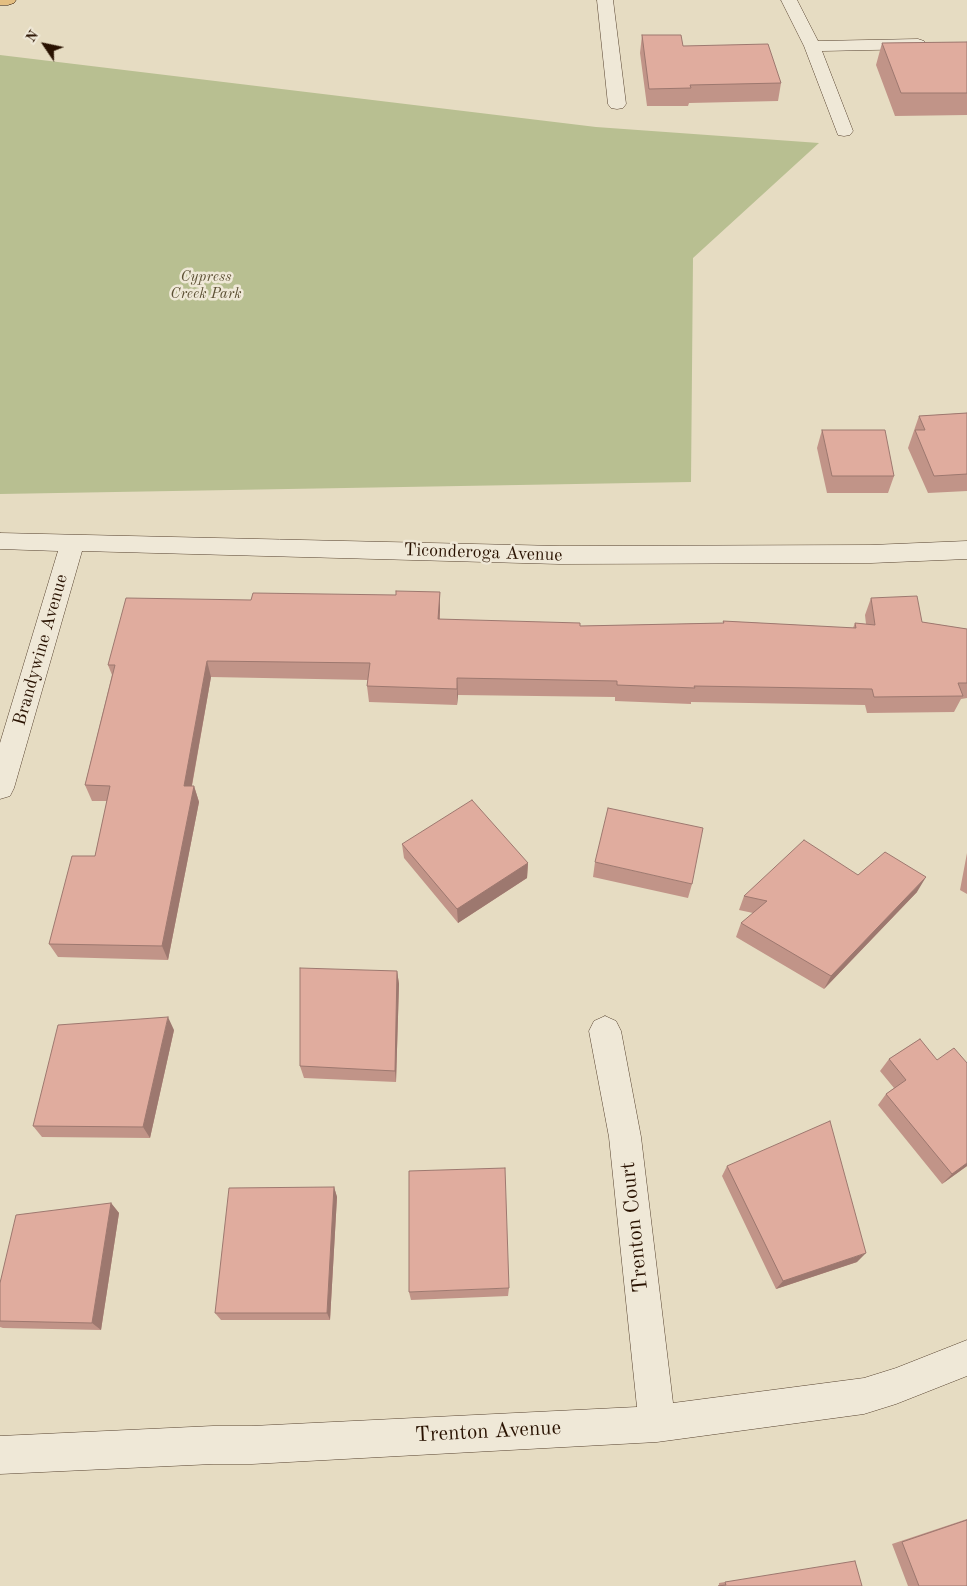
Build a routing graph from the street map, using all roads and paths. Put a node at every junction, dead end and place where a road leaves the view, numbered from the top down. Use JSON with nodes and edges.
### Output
{"nodes":[{"id":1,"x":0,"y":0,"type":"edge"},
{"id":2,"x":8,"y":0,"type":"edge"},
{"id":3,"x":605,"y":0,"type":"edge"},
{"id":4,"x":789,"y":0,"type":"edge"},
{"id":5,"x":939,"y":44,"type":"edge"},
{"id":6,"x":812,"y":46,"type":"junction"},
{"id":7,"x":617,"y":104,"type":"dead end"},
{"id":8,"x":844,"y":131,"type":"dead end"},
{"id":9,"x":0,"y":541,"type":"edge"},
{"id":10,"x":73,"y":542,"type":"junction"},
{"id":11,"x":967,"y":550,"type":"edge"},
{"id":12,"x":0,"y":788,"type":"edge"},
{"id":13,"x":605,"y":1031,"type":"dead end"},
{"id":14,"x":967,"y":1358,"type":"edge"},
{"id":15,"x":657,"y":1424,"type":"junction"},
{"id":16,"x":0,"y":1455,"type":"edge"}],
"edges":[{"from":1,"to":2,"type":"highway"},
{"from":3,"to":7,"type":"street"},
{"from":4,"to":6,"type":"street"},
{"from":5,"to":6,"type":"street"},
{"from":6,"to":8,"type":"street"},
{"from":9,"to":10,"type":"street","name":"Ticonderoga Avenue"},
{"from":10,"to":11,"type":"street","name":"Ticonderoga Avenue"},
{"from":10,"to":12,"type":"street","name":"Brandywine Avenue"},
{"from":13,"to":15,"type":"street","name":"Trenton Court"},
{"from":14,"to":15,"type":"street","name":"Trenton Avenue"},
{"from":15,"to":16,"type":"street","name":"Trenton Avenue"}]}
